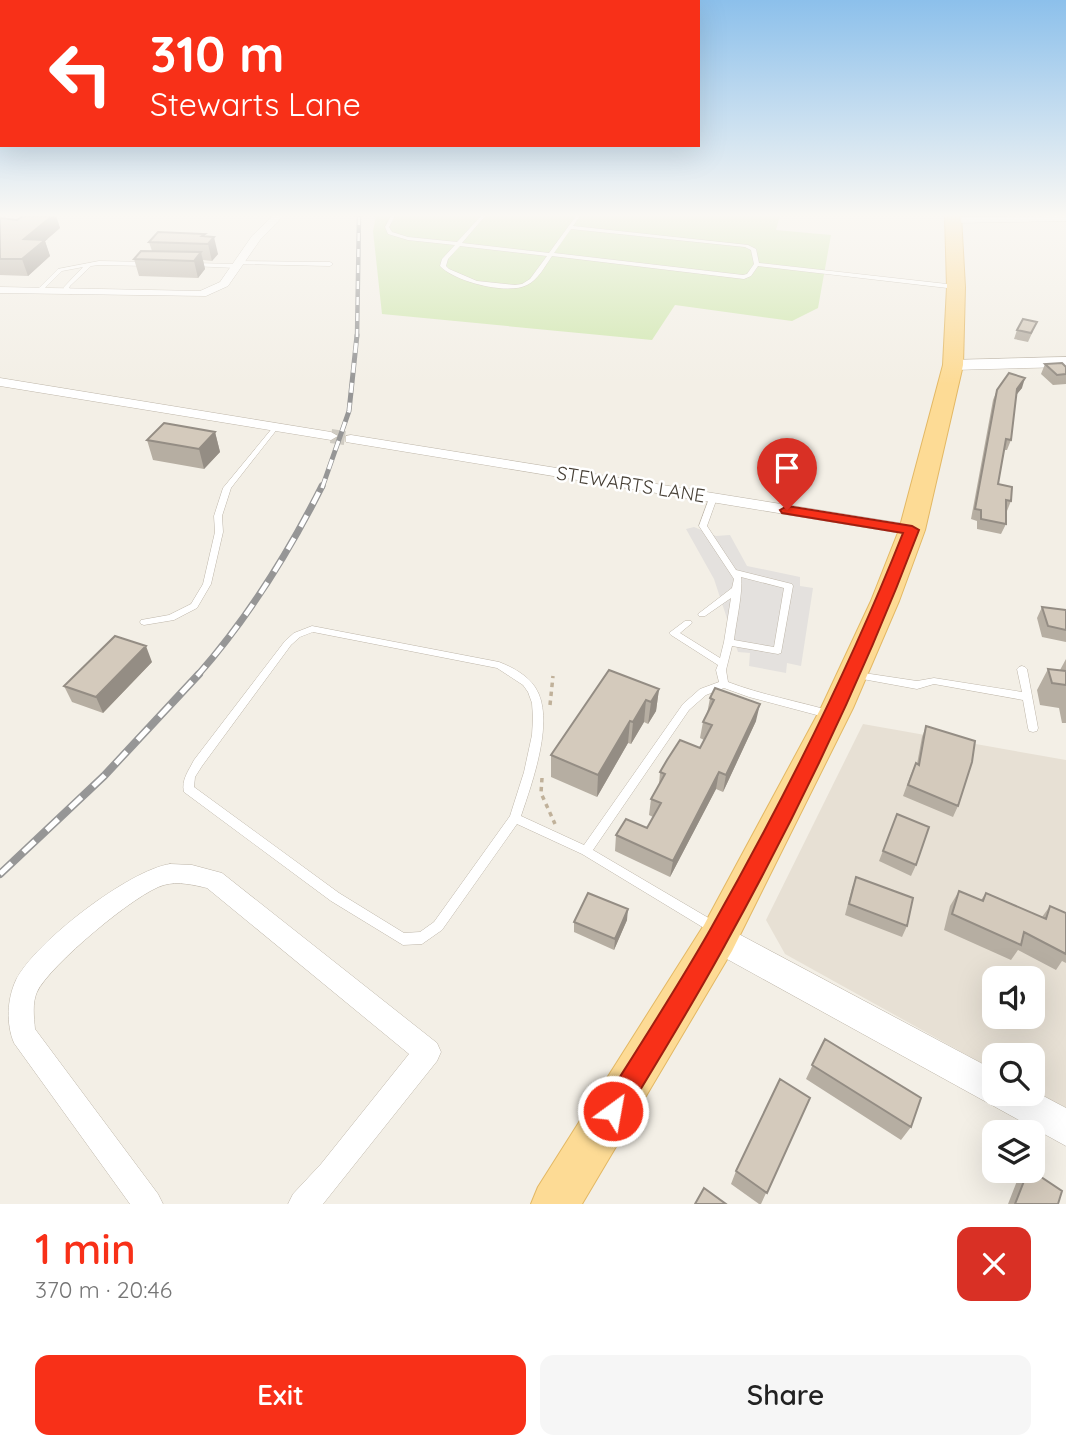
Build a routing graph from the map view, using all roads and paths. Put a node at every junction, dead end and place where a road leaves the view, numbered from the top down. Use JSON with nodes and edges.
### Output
{"nodes":[{"id":1,"x":58,"y":272,"type":"edge"},
{"id":2,"x":81,"y":272,"type":"edge"},
{"id":3,"x":233,"y":272,"type":"edge"},
{"id":4,"x":452,"y":272,"type":"edge"},
{"id":5,"x":537,"y":272,"type":"edge"},
{"id":6,"x":705,"y":272,"type":"edge"},
{"id":7,"x":751,"y":272,"type":"edge"},
{"id":8,"x":828,"y":272,"type":"edge"},
{"id":9,"x":955,"y":272,"type":"edge"},
{"id":10,"x":956,"y":287,"type":"junction"},
{"id":11,"x":0,"y":290,"type":"edge"},
{"id":12,"x":39,"y":291,"type":"junction"},
{"id":13,"x":71,"y":292,"type":"junction"},
{"id":14,"x":1066,"y":362,"type":"edge"},
{"id":15,"x":953,"y":365,"type":"junction"},
{"id":16,"x":0,"y":382,"type":"edge"},
{"id":17,"x":276,"y":427,"type":"junction"},
{"id":18,"x":331,"y":436,"type":"tunnel mouth"},
{"id":19,"x":351,"y":439,"type":"tunnel mouth"},
{"id":20,"x":713,"y":498,"type":"junction"},
{"id":21,"x":912,"y":530,"type":"junction"},
{"id":22,"x":733,"y":572,"type":"junction"},
{"id":23,"x":737,"y":589,"type":"junction"},
{"id":24,"x":702,"y":614,"type":"dead end"},
{"id":25,"x":145,"y":622,"type":"dead end"},
{"id":26,"x":688,"y":623,"type":"dead end"},
{"id":27,"x":729,"y":642,"type":"junction"},
{"id":28,"x":723,"y":664,"type":"junction"},
{"id":29,"x":1022,"y":668,"type":"dead end"},
{"id":30,"x":852,"y":675,"type":"junction"},
{"id":31,"x":553,"y":676,"type":"dead end"},
{"id":32,"x":724,"y":684,"type":"junction"},
{"id":33,"x":1027,"y":697,"type":"junction"},
{"id":34,"x":549,"y":715,"type":"dead end"},
{"id":35,"x":833,"y":716,"type":"junction"},
{"id":36,"x":1033,"y":728,"type":"dead end"},
{"id":37,"x":543,"y":767,"type":"dead end"},
{"id":38,"x":515,"y":818,"type":"junction"},
{"id":39,"x":557,"y":827,"type":"dead end"},
{"id":40,"x":586,"y":851,"type":"junction"},
{"id":41,"x":719,"y":935,"type":"junction"},
{"id":42,"x":982,"y":1082,"type":"edge"},
{"id":43,"x":1025,"y":1106,"type":"edge"},
{"id":44,"x":1066,"y":1128,"type":"edge"},
{"id":45,"x":148,"y":1204,"type":"edge"},
{"id":46,"x":303,"y":1204,"type":"edge"},
{"id":47,"x":555,"y":1204,"type":"edge"}],
"edges":[{"from":1,"to":12,"type":"lane"},
{"from":2,"to":13,"type":"lane"},
{"from":3,"to":13,"type":"street"},
{"from":4,"to":5,"type":"lane"},
{"from":6,"to":7,"type":"lane"},
{"from":8,"to":10,"type":"lane"},
{"from":9,"to":10,"type":"main road"},
{"from":10,"to":15,"type":"main road"},
{"from":11,"to":12,"type":"street"},
{"from":12,"to":13,"type":"street"},
{"from":14,"to":15,"type":"street"},
{"from":15,"to":21,"type":"main road"},
{"from":16,"to":17,"type":"street"},
{"from":17,"to":18,"type":"street"},
{"from":17,"to":25,"type":"lane"},
{"from":19,"to":20,"type":"street","name":"STEWARTS LANE"},
{"from":20,"to":21,"type":"street","name":"STEWARTS LANE"},
{"from":20,"to":22,"type":"lane"},
{"from":21,"to":30,"type":"main road"},
{"from":22,"to":23,"type":"lane"},
{"from":22,"to":27,"type":"lane"},
{"from":23,"to":24,"type":"lane"},
{"from":23,"to":27,"type":"lane"},
{"from":26,"to":28,"type":"lane"},
{"from":27,"to":28,"type":"lane"},
{"from":28,"to":32,"type":"lane"},
{"from":29,"to":33,"type":"lane"},
{"from":30,"to":33,"type":"lane"},
{"from":30,"to":35,"type":"main road"},
{"from":31,"to":34,"type":"path"},
{"from":32,"to":35,"type":"lane"},
{"from":32,"to":40,"type":"lane"},
{"from":33,"to":36,"type":"lane"},
{"from":35,"to":41,"type":"main road"},
{"from":37,"to":39,"type":"path"},
{"from":38,"to":38,"type":"lane"},
{"from":38,"to":40,"type":"lane"},
{"from":40,"to":41,"type":"lane"},
{"from":41,"to":42,"type":"street"},
{"from":41,"to":47,"type":"main road"},
{"from":43,"to":44,"type":"street"},
{"from":45,"to":46,"type":"street"}]}
